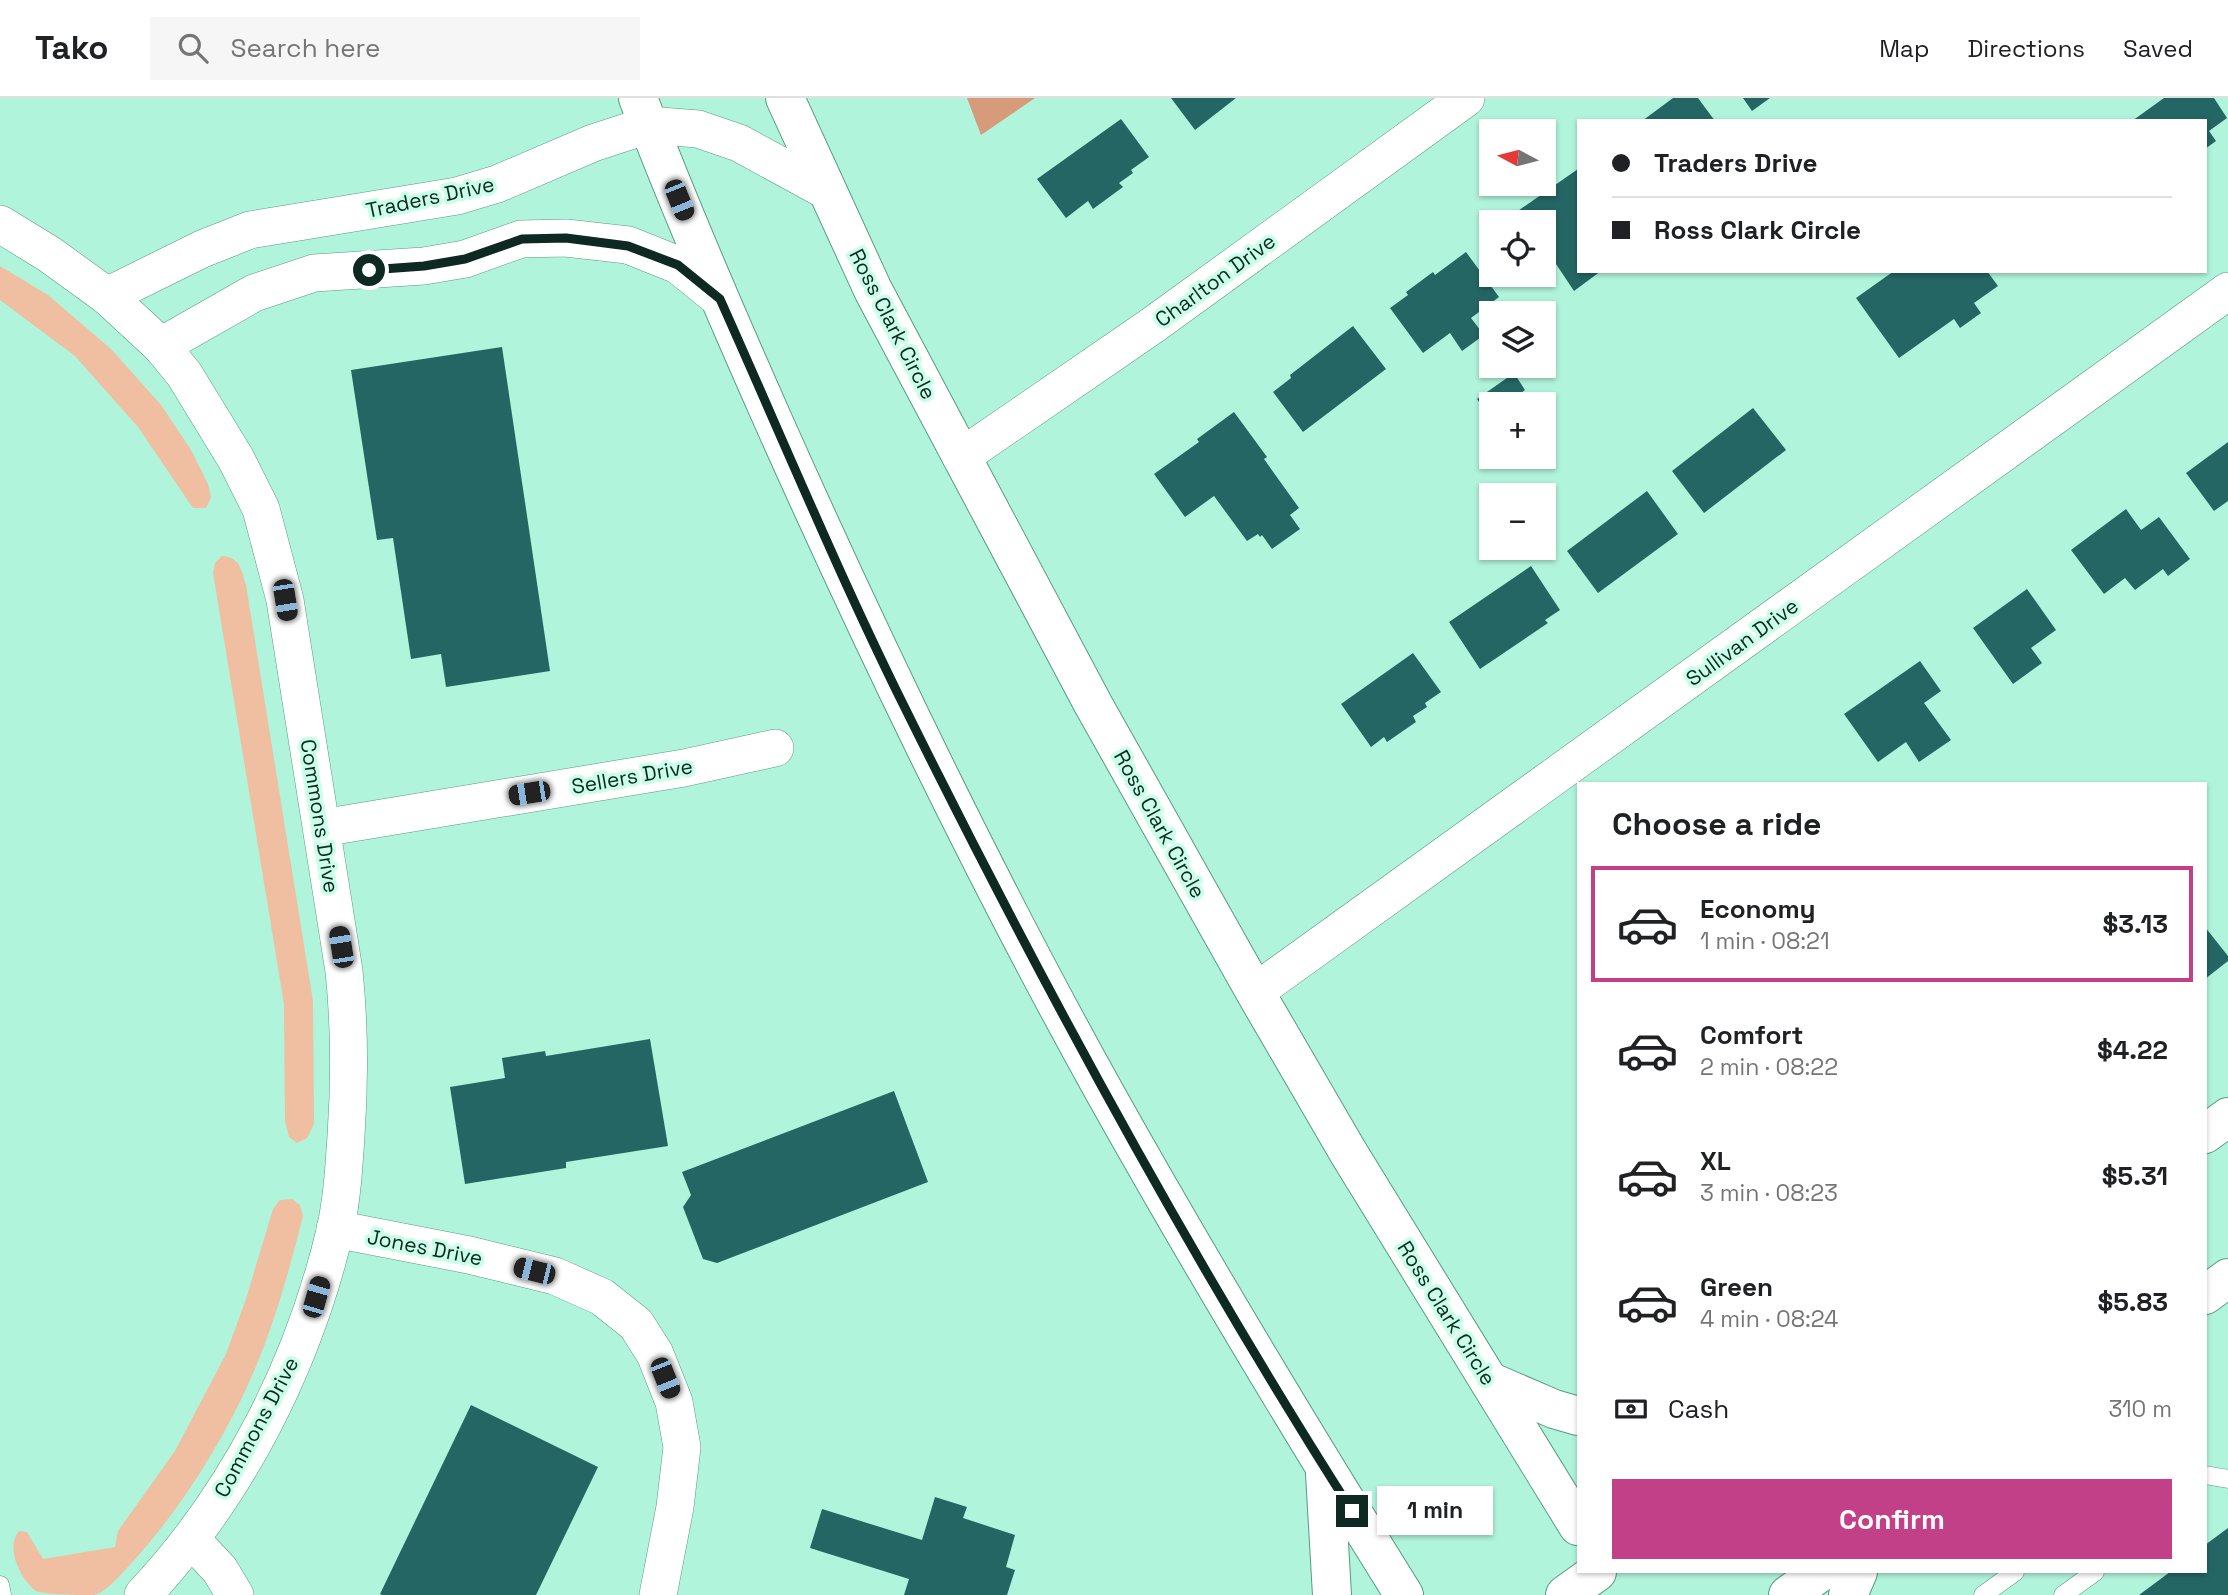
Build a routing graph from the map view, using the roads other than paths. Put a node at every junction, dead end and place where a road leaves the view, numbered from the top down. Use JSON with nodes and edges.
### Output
{"nodes":[{"id":1,"x":785,"y":98,"type":"edge"},
{"id":2,"x":1466,"y":98,"type":"edge"},
{"id":3,"x":643,"y":111,"type":"edge"},
{"id":4,"x":827,"y":191,"type":"junction"},
{"id":5,"x":0,"y":224,"type":"edge"},
{"id":6,"x":2228,"y":291,"type":"edge"},
{"id":7,"x":107,"y":296,"type":"junction"},
{"id":8,"x":720,"y":299,"type":"junction"},
{"id":9,"x":161,"y":346,"type":"junction"},
{"id":10,"x":961,"y":457,"type":"junction"},
{"id":11,"x":775,"y":748,"type":"dead end"},
{"id":12,"x":322,"y":828,"type":"junction"},
{"id":13,"x":1255,"y":992,"type":"junction"},
{"id":14,"x":335,"y":1229,"type":"junction"},
{"id":15,"x":2228,"y":1278,"type":"edge"},
{"id":16,"x":2207,"y":1294,"type":"edge"},
{"id":17,"x":1489,"y":1381,"type":"junction"},
{"id":18,"x":1577,"y":1416,"type":"edge"},
{"id":19,"x":1325,"y":1469,"type":"junction"},
{"id":20,"x":1577,"y":1524,"type":"edge"},
{"id":21,"x":192,"y":1540,"type":"junction"},
{"id":22,"x":1596,"y":1573,"type":"edge"},
{"id":23,"x":1607,"y":1573,"type":"edge"},
{"id":24,"x":1820,"y":1573,"type":"edge"},
{"id":25,"x":1858,"y":1573,"type":"edge"},
{"id":26,"x":2014,"y":1573,"type":"edge"},
{"id":27,"x":2094,"y":1573,"type":"edge"},
{"id":28,"x":0,"y":1585,"type":"edge"},
{"id":29,"x":160,"y":1589,"type":"edge"},
{"id":30,"x":2,"y":1595,"type":"edge"},
{"id":31,"x":235,"y":1595,"type":"edge"},
{"id":32,"x":658,"y":1595,"type":"edge"},
{"id":33,"x":1332,"y":1595,"type":"edge"},
{"id":34,"x":1404,"y":1595,"type":"edge"},
{"id":35,"x":1565,"y":1595,"type":"edge"},
{"id":36,"x":1621,"y":1595,"type":"edge"},
{"id":37,"x":1788,"y":1595,"type":"edge"},
{"id":38,"x":1848,"y":1595,"type":"edge"},
{"id":39,"x":1983,"y":1595,"type":"edge"},
{"id":40,"x":2063,"y":1595,"type":"edge"}],
"edges":[{"from":1,"to":4,"type":"main road","name":"Ross Clark Circle"},
{"from":2,"to":10,"type":"street","name":"Charlton Drive"},
{"from":3,"to":4,"type":"street","name":"Traders Drive"},
{"from":3,"to":7,"type":"street","name":"Traders Drive"},
{"from":3,"to":8,"type":"main road"},
{"from":4,"to":10,"type":"main road","name":"Ross Clark Circle"},
{"from":5,"to":7,"type":"street","name":"Commons Drive"},
{"from":6,"to":13,"type":"street","name":"Sullivan Drive"},
{"from":7,"to":9,"type":"street","name":"Commons Drive"},
{"from":8,"to":9,"type":"street"},
{"from":8,"to":19,"type":"main road"},
{"from":9,"to":12,"type":"street","name":"Commons Drive"},
{"from":10,"to":13,"type":"main road","name":"Ross Clark Circle"},
{"from":11,"to":12,"type":"street","name":"Sellers Drive"},
{"from":12,"to":14,"type":"street","name":"Commons Drive"},
{"from":13,"to":17,"type":"main road","name":"Ross Clark Circle"},
{"from":14,"to":21,"type":"street","name":"Commons Drive"},
{"from":14,"to":32,"type":"street","name":"Jones Drive"},
{"from":15,"to":16,"type":"main road"},
{"from":17,"to":18,"type":"main road"},
{"from":17,"to":20,"type":"main road","name":"Ross Clark Circle"},
{"from":19,"to":33,"type":"main road"},
{"from":19,"to":34,"type":"main road"},
{"from":21,"to":29,"type":"street","name":"Commons Drive"},
{"from":21,"to":31,"type":"street"},
{"from":22,"to":35,"type":"main road"},
{"from":23,"to":36,"type":"main road"},
{"from":24,"to":37,"type":"main road"},
{"from":25,"to":38,"type":"main road"},
{"from":26,"to":39,"type":"lane"},
{"from":27,"to":40,"type":"lane"},
{"from":28,"to":30,"type":"lane"}]}
